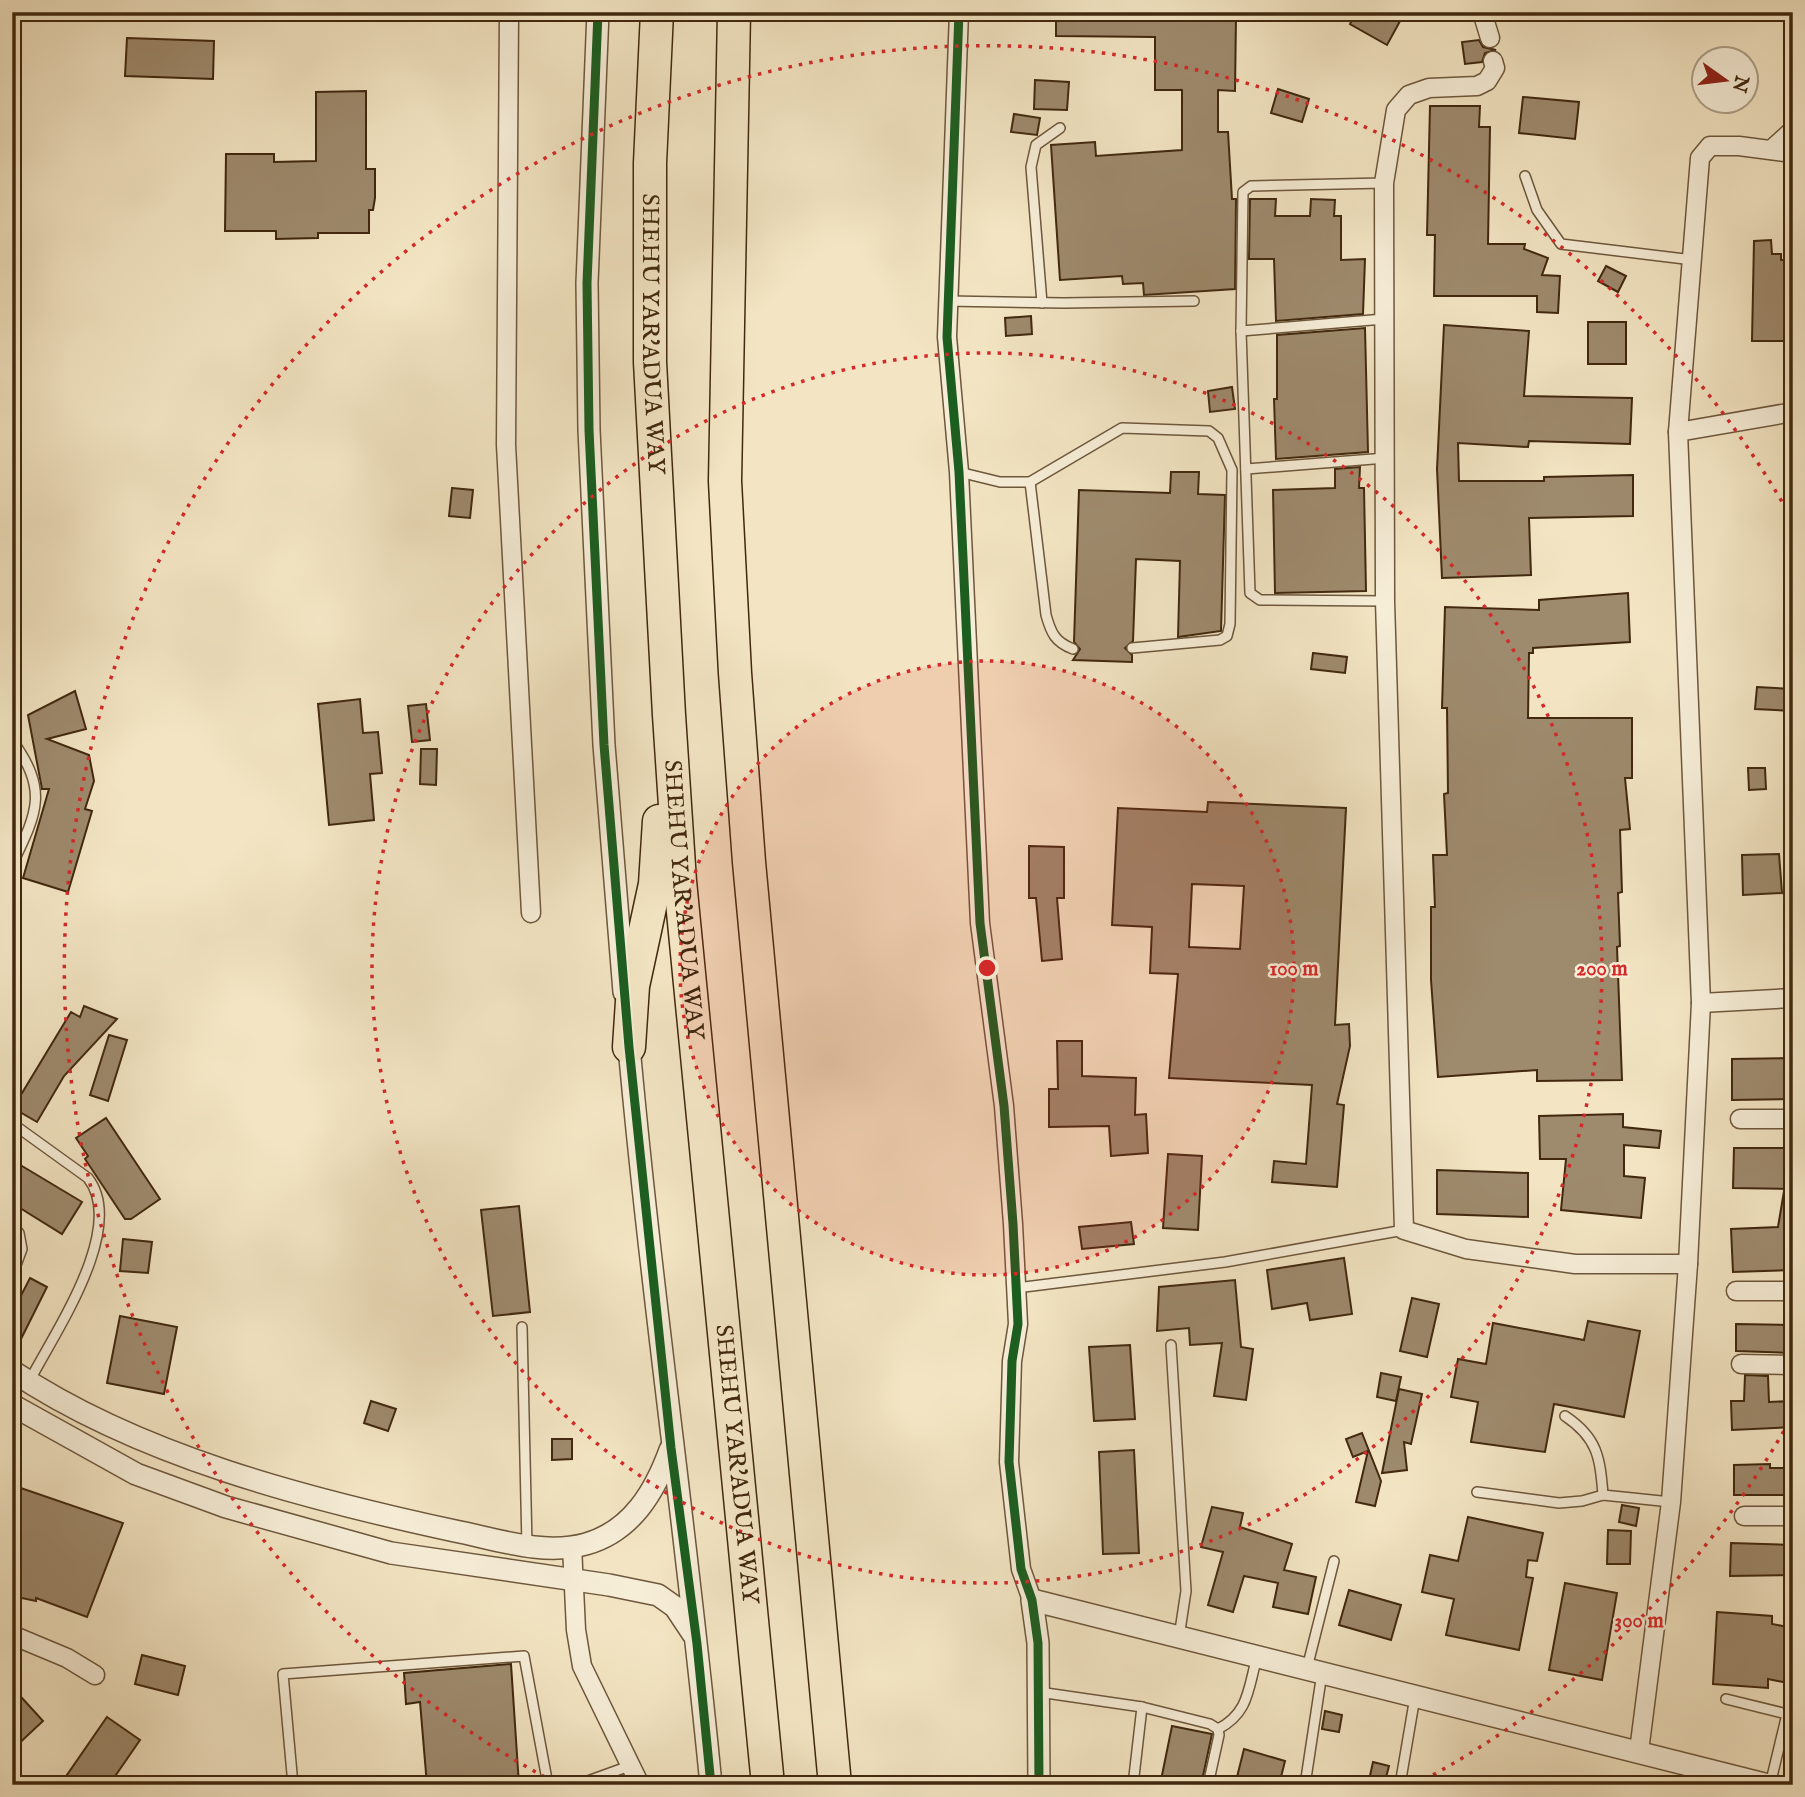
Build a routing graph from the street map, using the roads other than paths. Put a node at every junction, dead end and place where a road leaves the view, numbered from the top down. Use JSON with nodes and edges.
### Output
{"nodes":[{"id":1,"x":509,"y":12,"type":"edge"},
{"id":2,"x":598,"y":12,"type":"edge"},
{"id":3,"x":657,"y":12,"type":"edge"},
{"id":4,"x":734,"y":12,"type":"edge"},
{"id":5,"x":959,"y":12,"type":"edge"},
{"id":6,"x":1482,"y":12,"type":"edge"},
{"id":7,"x":1490,"y":38,"type":"dead end"},
{"id":8,"x":1493,"y":61,"type":"dead end"},
{"id":9,"x":1060,"y":128,"type":"dead end"},
{"id":10,"x":1793,"y":130,"type":"edge"},
{"id":11,"x":1771,"y":150,"type":"junction"},
{"id":12,"x":1793,"y":153,"type":"edge"},
{"id":13,"x":1525,"y":176,"type":"dead end"},
{"id":14,"x":1384,"y":183,"type":"junction"},
{"id":15,"x":1694,"y":260,"type":"junction"},
{"id":16,"x":947,"y":301,"type":"junction"},
{"id":17,"x":1194,"y":301,"type":"dead end"},
{"id":18,"x":1042,"y":303,"type":"junction"},
{"id":19,"x":1384,"y":318,"type":"junction"},
{"id":20,"x":1241,"y":331,"type":"junction"},
{"id":21,"x":1793,"y":412,"type":"edge"},
{"id":22,"x":1678,"y":432,"type":"junction"},
{"id":23,"x":1386,"y":457,"type":"junction"},
{"id":24,"x":1246,"y":469,"type":"junction"},
{"id":25,"x":959,"y":471,"type":"junction"},
{"id":26,"x":1030,"y":482,"type":"junction"},
{"id":27,"x":1385,"y":601,"type":"junction"},
{"id":28,"x":1132,"y":648,"type":"dead end"},
{"id":29,"x":1073,"y":649,"type":"dead end"},
{"id":30,"x":669,"y":715,"type":"junction"},
{"id":31,"x":12,"y":740,"type":"edge"},
{"id":32,"x":12,"y":865,"type":"edge"},
{"id":33,"x":531,"y":913,"type":"dead end"},
{"id":34,"x":1793,"y":998,"type":"edge"},
{"id":35,"x":1701,"y":1003,"type":"junction"},
{"id":36,"x":629,"y":1047,"type":"junction"},
{"id":37,"x":1740,"y":1119,"type":"dead end"},
{"id":38,"x":1793,"y":1119,"type":"edge"},
{"id":39,"x":20,"y":1129,"type":"dead end"},
{"id":40,"x":12,"y":1228,"type":"edge"},
{"id":41,"x":1404,"y":1230,"type":"junction"},
{"id":42,"x":1688,"y":1264,"type":"junction"},
{"id":43,"x":12,"y":1276,"type":"edge"},
{"id":44,"x":1016,"y":1288,"type":"junction"},
{"id":45,"x":1793,"y":1291,"type":"edge"},
{"id":46,"x":1736,"y":1292,"type":"dead end"},
{"id":47,"x":522,"y":1327,"type":"dead end"},
{"id":48,"x":1171,"y":1345,"type":"dead end"},
{"id":49,"x":1741,"y":1364,"type":"dead end"},
{"id":50,"x":1793,"y":1364,"type":"edge"},
{"id":51,"x":21,"y":1376,"type":"edge"},
{"id":52,"x":12,"y":1405,"type":"edge"},
{"id":53,"x":1565,"y":1416,"type":"dead end"},
{"id":54,"x":671,"y":1448,"type":"junction"},
{"id":55,"x":1477,"y":1492,"type":"dead end"},
{"id":56,"x":1604,"y":1495,"type":"junction"},
{"id":57,"x":1671,"y":1502,"type":"junction"},
{"id":58,"x":1744,"y":1516,"type":"dead end"},
{"id":59,"x":1793,"y":1516,"type":"edge"},
{"id":60,"x":527,"y":1546,"type":"junction"},
{"id":61,"x":572,"y":1546,"type":"junction"},
{"id":62,"x":1334,"y":1561,"type":"dead end"},
{"id":63,"x":573,"y":1580,"type":"junction"},
{"id":64,"x":1032,"y":1600,"type":"junction"},
{"id":65,"x":12,"y":1635,"type":"edge"},
{"id":66,"x":1179,"y":1638,"type":"junction"},
{"id":67,"x":698,"y":1644,"type":"junction"},
{"id":68,"x":1257,"y":1657,"type":"junction"},
{"id":69,"x":1315,"y":1671,"type":"junction"},
{"id":70,"x":94,"y":1675,"type":"dead end"},
{"id":71,"x":1037,"y":1692,"type":"junction"},
{"id":72,"x":1415,"y":1696,"type":"junction"},
{"id":73,"x":1726,"y":1699,"type":"dead end"},
{"id":74,"x":1142,"y":1707,"type":"junction"},
{"id":75,"x":1217,"y":1729,"type":"junction"},
{"id":76,"x":1639,"y":1751,"type":"junction"},
{"id":77,"x":632,"y":1765,"type":"junction"},
{"id":78,"x":293,"y":1785,"type":"edge"},
{"id":79,"x":548,"y":1785,"type":"edge"},
{"id":80,"x":577,"y":1785,"type":"edge"},
{"id":81,"x":640,"y":1785,"type":"edge"},
{"id":82,"x":711,"y":1785,"type":"edge"},
{"id":83,"x":768,"y":1785,"type":"edge"},
{"id":84,"x":835,"y":1785,"type":"edge"},
{"id":85,"x":1039,"y":1785,"type":"edge"},
{"id":86,"x":1133,"y":1785,"type":"edge"},
{"id":87,"x":1208,"y":1785,"type":"edge"},
{"id":88,"x":1305,"y":1785,"type":"edge"},
{"id":89,"x":1400,"y":1785,"type":"edge"},
{"id":90,"x":1769,"y":1785,"type":"edge"}],
"edges":[{"from":1,"to":33,"type":"street"},
{"from":2,"to":36,"type":"street"},
{"from":3,"to":30,"type":"highway","name":"SHEHU YAR'ADUA WAY"},
{"from":4,"to":84,"type":"highway"},
{"from":5,"to":16,"type":"street"},
{"from":6,"to":7,"type":"street"},
{"from":8,"to":14,"type":"street"},
{"from":9,"to":18,"type":"lane"},
{"from":10,"to":11,"type":"street"},
{"from":11,"to":12,"type":"street"},
{"from":11,"to":15,"type":"street"},
{"from":13,"to":15,"type":"lane"},
{"from":14,"to":19,"type":"street"},
{"from":14,"to":20,"type":"lane"},
{"from":15,"to":22,"type":"street"},
{"from":16,"to":18,"type":"lane"},
{"from":16,"to":25,"type":"street"},
{"from":17,"to":18,"type":"lane"},
{"from":19,"to":20,"type":"lane"},
{"from":19,"to":23,"type":"street"},
{"from":20,"to":24,"type":"lane"},
{"from":21,"to":22,"type":"street"},
{"from":22,"to":35,"type":"street"},
{"from":23,"to":24,"type":"lane"},
{"from":23,"to":27,"type":"street"},
{"from":24,"to":27,"type":"lane"},
{"from":25,"to":26,"type":"lane"},
{"from":25,"to":44,"type":"street"},
{"from":26,"to":28,"type":"lane"},
{"from":26,"to":29,"type":"lane"},
{"from":27,"to":41,"type":"street"},
{"from":30,"to":36,"type":"highway"},
{"from":30,"to":83,"type":"highway","name":"SHEHU YAR'ADUA WAY"},
{"from":31,"to":32,"type":"lane"},
{"from":34,"to":35,"type":"street"},
{"from":35,"to":42,"type":"street"},
{"from":36,"to":54,"type":"street"},
{"from":37,"to":38,"type":"street"},
{"from":39,"to":51,"type":"lane"},
{"from":40,"to":43,"type":"lane"},
{"from":41,"to":42,"type":"street"},
{"from":41,"to":44,"type":"lane"},
{"from":42,"to":57,"type":"street"},
{"from":44,"to":64,"type":"street"},
{"from":45,"to":46,"type":"street"},
{"from":47,"to":60,"type":"lane"},
{"from":48,"to":66,"type":"lane"},
{"from":49,"to":50,"type":"street"},
{"from":51,"to":60,"type":"street"},
{"from":52,"to":63,"type":"street"},
{"from":53,"to":56,"type":"lane"},
{"from":54,"to":61,"type":"street"},
{"from":54,"to":67,"type":"street"},
{"from":55,"to":56,"type":"lane"},
{"from":56,"to":57,"type":"lane"},
{"from":57,"to":76,"type":"street"},
{"from":58,"to":59,"type":"street"},
{"from":60,"to":61,"type":"street"},
{"from":61,"to":63,"type":"street"},
{"from":62,"to":69,"type":"lane"},
{"from":63,"to":67,"type":"street"},
{"from":63,"to":77,"type":"street"},
{"from":64,"to":66,"type":"street"},
{"from":64,"to":71,"type":"street"},
{"from":65,"to":70,"type":"street"},
{"from":66,"to":68,"type":"street"},
{"from":67,"to":82,"type":"street"},
{"from":68,"to":69,"type":"street"},
{"from":68,"to":75,"type":"lane"},
{"from":69,"to":72,"type":"street"},
{"from":69,"to":88,"type":"lane"},
{"from":71,"to":74,"type":"lane"},
{"from":71,"to":85,"type":"street"},
{"from":72,"to":76,"type":"street"},
{"from":72,"to":89,"type":"lane"},
{"from":73,"to":90,"type":"lane"},
{"from":74,"to":75,"type":"lane"},
{"from":74,"to":86,"type":"lane"},
{"from":75,"to":87,"type":"lane"},
{"from":76,"to":90,"type":"street"},
{"from":77,"to":80,"type":"lane"},
{"from":77,"to":81,"type":"street"},
{"from":78,"to":79,"type":"lane"}]}
